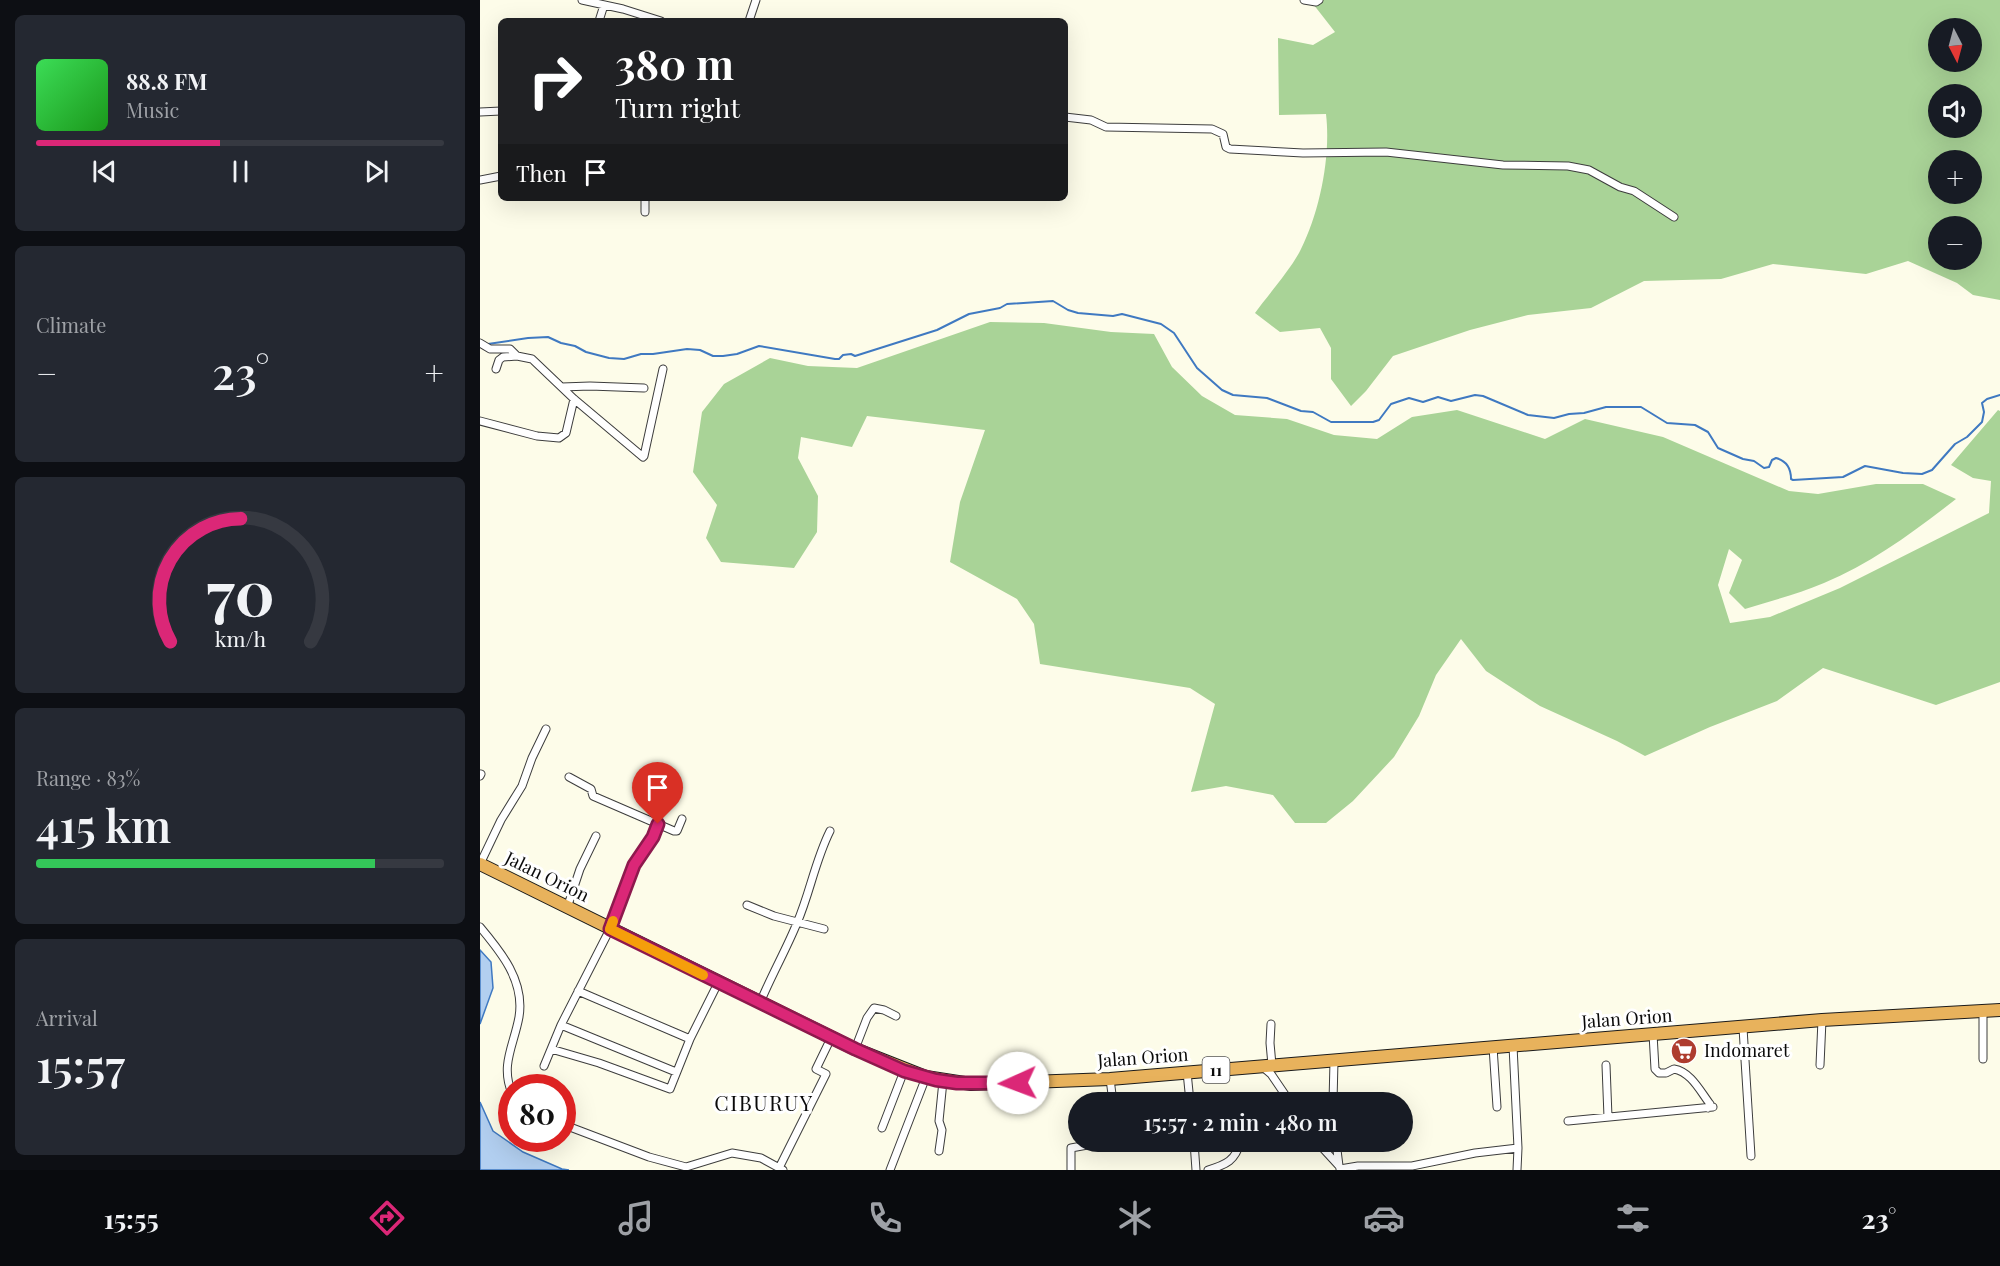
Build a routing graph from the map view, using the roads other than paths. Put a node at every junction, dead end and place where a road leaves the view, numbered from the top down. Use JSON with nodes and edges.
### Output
{"nodes":[{"id":1,"x":582,"y":0,"type":"edge"},
{"id":2,"x":756,"y":0,"type":"edge"},
{"id":3,"x":1304,"y":0,"type":"edge"},
{"id":4,"x":1318,"y":0,"type":"edge"},
{"id":5,"x":604,"y":5,"type":"junction"},
{"id":6,"x":600,"y":18,"type":"edge"},
{"id":7,"x":652,"y":18,"type":"edge"},
{"id":8,"x":750,"y":18,"type":"edge"},
{"id":9,"x":498,"y":111,"type":"edge"},
{"id":10,"x":480,"y":112,"type":"edge"},
{"id":11,"x":1068,"y":117,"type":"edge"},
{"id":12,"x":498,"y":177,"type":"edge"},
{"id":13,"x":480,"y":180,"type":"edge"},
{"id":14,"x":645,"y":201,"type":"edge"},
{"id":15,"x":645,"y":212,"type":"dead end"},
{"id":16,"x":1674,"y":217,"type":"dead end"},
{"id":17,"x":480,"y":343,"type":"edge"},
{"id":18,"x":518,"y":356,"type":"junction"},
{"id":19,"x":496,"y":369,"type":"dead end"},
{"id":20,"x":663,"y":369,"type":"dead end"},
{"id":21,"x":562,"y":387,"type":"junction"},
{"id":22,"x":644,"y":388,"type":"dead end"},
{"id":23,"x":574,"y":399,"type":"junction"},
{"id":24,"x":480,"y":421,"type":"edge"},
{"id":25,"x":546,"y":729,"type":"dead end"},
{"id":26,"x":569,"y":777,"type":"dead end"},
{"id":27,"x":682,"y":819,"type":"dead end"},
{"id":28,"x":658,"y":824,"type":"junction"},
{"id":29,"x":830,"y":831,"type":"dead end"},
{"id":30,"x":596,"y":836,"type":"dead end"},
{"id":31,"x":480,"y":864,"type":"edge"},
{"id":32,"x":747,"y":905,"type":"dead end"},
{"id":33,"x":567,"y":908,"type":"junction"},
{"id":34,"x":798,"y":922,"type":"junction"},
{"id":35,"x":480,"y":927,"type":"edge"},
{"id":36,"x":610,"y":929,"type":"junction"},
{"id":37,"x":824,"y":929,"type":"dead end"},
{"id":38,"x":718,"y":983,"type":"junction"},
{"id":39,"x":578,"y":991,"type":"junction"},
{"id":40,"x":760,"y":1003,"type":"junction"},
{"id":41,"x":1983,"y":1009,"type":"junction"},
{"id":42,"x":2000,"y":1010,"type":"edge"},
{"id":43,"x":896,"y":1016,"type":"dead end"},
{"id":44,"x":1822,"y":1020,"type":"junction"},
{"id":45,"x":1271,"y":1024,"type":"dead end"},
{"id":46,"x":561,"y":1025,"type":"junction"},
{"id":47,"x":1743,"y":1028,"type":"junction"},
{"id":48,"x":1653,"y":1034,"type":"junction"},
{"id":49,"x":831,"y":1038,"type":"junction"},
{"id":50,"x":690,"y":1039,"type":"junction"},
{"id":51,"x":1513,"y":1046,"type":"junction"},
{"id":52,"x":1493,"y":1047,"type":"junction"},
{"id":53,"x":551,"y":1049,"type":"junction"},
{"id":54,"x":855,"y":1049,"type":"junction"},
{"id":55,"x":1983,"y":1059,"type":"dead end"},
{"id":56,"x":1334,"y":1061,"type":"junction"},
{"id":57,"x":1606,"y":1065,"type":"dead end"},
{"id":58,"x":1820,"y":1065,"type":"dead end"},
{"id":59,"x":544,"y":1066,"type":"dead end"},
{"id":60,"x":1267,"y":1066,"type":"junction"},
{"id":61,"x":904,"y":1071,"type":"junction"},
{"id":62,"x":676,"y":1072,"type":"junction"},
{"id":63,"x":1186,"y":1072,"type":"junction"},
{"id":64,"x":507,"y":1074,"type":"edge"},
{"id":65,"x":926,"y":1077,"type":"junction"},
{"id":66,"x":1110,"y":1079,"type":"junction"},
{"id":67,"x":943,"y":1081,"type":"junction"},
{"id":68,"x":1112,"y":1092,"type":"edge"},
{"id":69,"x":1189,"y":1092,"type":"edge"},
{"id":70,"x":1283,"y":1092,"type":"edge"},
{"id":71,"x":1333,"y":1092,"type":"edge"},
{"id":72,"x":1497,"y":1107,"type":"dead end"},
{"id":73,"x":1608,"y":1117,"type":"junction"},
{"id":74,"x":1568,"y":1121,"type":"dead end"},
{"id":75,"x":882,"y":1128,"type":"dead end"},
{"id":76,"x":576,"y":1129,"type":"edge"},
{"id":77,"x":1518,"y":1148,"type":"junction"},
{"id":78,"x":939,"y":1151,"type":"dead end"},
{"id":79,"x":1071,"y":1152,"type":"edge"},
{"id":80,"x":1195,"y":1152,"type":"edge"},
{"id":81,"x":1237,"y":1152,"type":"edge"},
{"id":82,"x":1326,"y":1152,"type":"edge"},
{"id":83,"x":1338,"y":1152,"type":"edge"},
{"id":84,"x":1750,"y":1156,"type":"dead end"},
{"id":85,"x":1340,"y":1168,"type":"edge"},
{"id":86,"x":781,"y":1169,"type":"edge"},
{"id":87,"x":890,"y":1170,"type":"edge"},
{"id":88,"x":1071,"y":1170,"type":"edge"},
{"id":89,"x":1196,"y":1170,"type":"edge"},
{"id":90,"x":1208,"y":1170,"type":"edge"},
{"id":91,"x":1517,"y":1170,"type":"edge"}],
"edges":[{"from":1,"to":5,"type":"street"},
{"from":2,"to":8,"type":"street"},
{"from":3,"to":4,"type":"street"},
{"from":5,"to":6,"type":"street"},
{"from":5,"to":7,"type":"street"},
{"from":9,"to":10,"type":"street"},
{"from":11,"to":16,"type":"street"},
{"from":12,"to":13,"type":"street"},
{"from":14,"to":15,"type":"street"},
{"from":17,"to":18,"type":"street"},
{"from":18,"to":19,"type":"street"},
{"from":18,"to":21,"type":"street"},
{"from":20,"to":23,"type":"street"},
{"from":21,"to":22,"type":"street"},
{"from":21,"to":23,"type":"street"},
{"from":23,"to":24,"type":"street"},
{"from":25,"to":31,"type":"street"},
{"from":26,"to":28,"type":"street"},
{"from":27,"to":28,"type":"street"},
{"from":28,"to":36,"type":"street"},
{"from":29,"to":34,"type":"street"},
{"from":30,"to":33,"type":"street"},
{"from":31,"to":33,"type":"highway","name":"Jalan Orion","number":"11"},
{"from":32,"to":34,"type":"street"},
{"from":33,"to":36,"type":"highway","name":"Jalan Orion","number":"11"},
{"from":34,"to":37,"type":"street"},
{"from":34,"to":40,"type":"street"},
{"from":35,"to":64,"type":"street"},
{"from":36,"to":38,"type":"highway","name":"Jalan Orion","number":"11"},
{"from":36,"to":39,"type":"street"},
{"from":38,"to":40,"type":"highway","name":"Jalan Orion","number":"11"},
{"from":38,"to":50,"type":"street"},
{"from":39,"to":46,"type":"street"},
{"from":39,"to":50,"type":"street"},
{"from":40,"to":49,"type":"highway","name":"Jalan Orion","number":"11"},
{"from":41,"to":42,"type":"highway","name":"Jalan Orion","number":"11"},
{"from":41,"to":44,"type":"highway","name":"Jalan Orion","number":"11"},
{"from":41,"to":55,"type":"street"},
{"from":43,"to":54,"type":"street"},
{"from":44,"to":47,"type":"highway","name":"Jalan Orion","number":"11"},
{"from":44,"to":58,"type":"street"},
{"from":45,"to":60,"type":"street"},
{"from":46,"to":53,"type":"street"},
{"from":46,"to":62,"type":"street"},
{"from":47,"to":48,"type":"highway","name":"Jalan Orion","number":"11"},
{"from":47,"to":84,"type":"street"},
{"from":48,"to":51,"type":"highway","name":"Jalan Orion","number":"11"},
{"from":48,"to":73,"type":"street"},
{"from":49,"to":54,"type":"highway","name":"Jalan Orion","number":"11"},
{"from":49,"to":86,"type":"street"},
{"from":50,"to":62,"type":"street"},
{"from":51,"to":52,"type":"highway","name":"Jalan Orion","number":"11"},
{"from":51,"to":77,"type":"street"},
{"from":52,"to":56,"type":"highway","name":"Jalan Orion","number":"11"},
{"from":52,"to":72,"type":"street"},
{"from":53,"to":59,"type":"street"},
{"from":53,"to":62,"type":"street"},
{"from":54,"to":61,"type":"highway","name":"Jalan Orion","number":"11"},
{"from":56,"to":60,"type":"highway","name":"Jalan Orion","number":"11"},
{"from":56,"to":71,"type":"street"},
{"from":57,"to":73,"type":"street"},
{"from":60,"to":63,"type":"highway","name":"Jalan Orion","number":"11"},
{"from":60,"to":70,"type":"street"},
{"from":61,"to":65,"type":"highway","name":"Jalan Orion","number":"11"},
{"from":61,"to":75,"type":"street"},
{"from":63,"to":66,"type":"highway","name":"Jalan Orion","number":"11"},
{"from":63,"to":69,"type":"street"},
{"from":65,"to":67,"type":"highway","name":"Jalan Orion","number":"11"},
{"from":65,"to":87,"type":"street"},
{"from":66,"to":67,"type":"highway","name":"Jalan Orion","number":"11"},
{"from":66,"to":68,"type":"street"},
{"from":67,"to":78,"type":"street"},
{"from":73,"to":74,"type":"street"},
{"from":76,"to":86,"type":"street"},
{"from":77,"to":85,"type":"street"},
{"from":77,"to":91,"type":"street"},
{"from":79,"to":88,"type":"street"},
{"from":80,"to":89,"type":"street"},
{"from":81,"to":90,"type":"street"},
{"from":82,"to":85,"type":"street"},
{"from":83,"to":85,"type":"street"}]}
